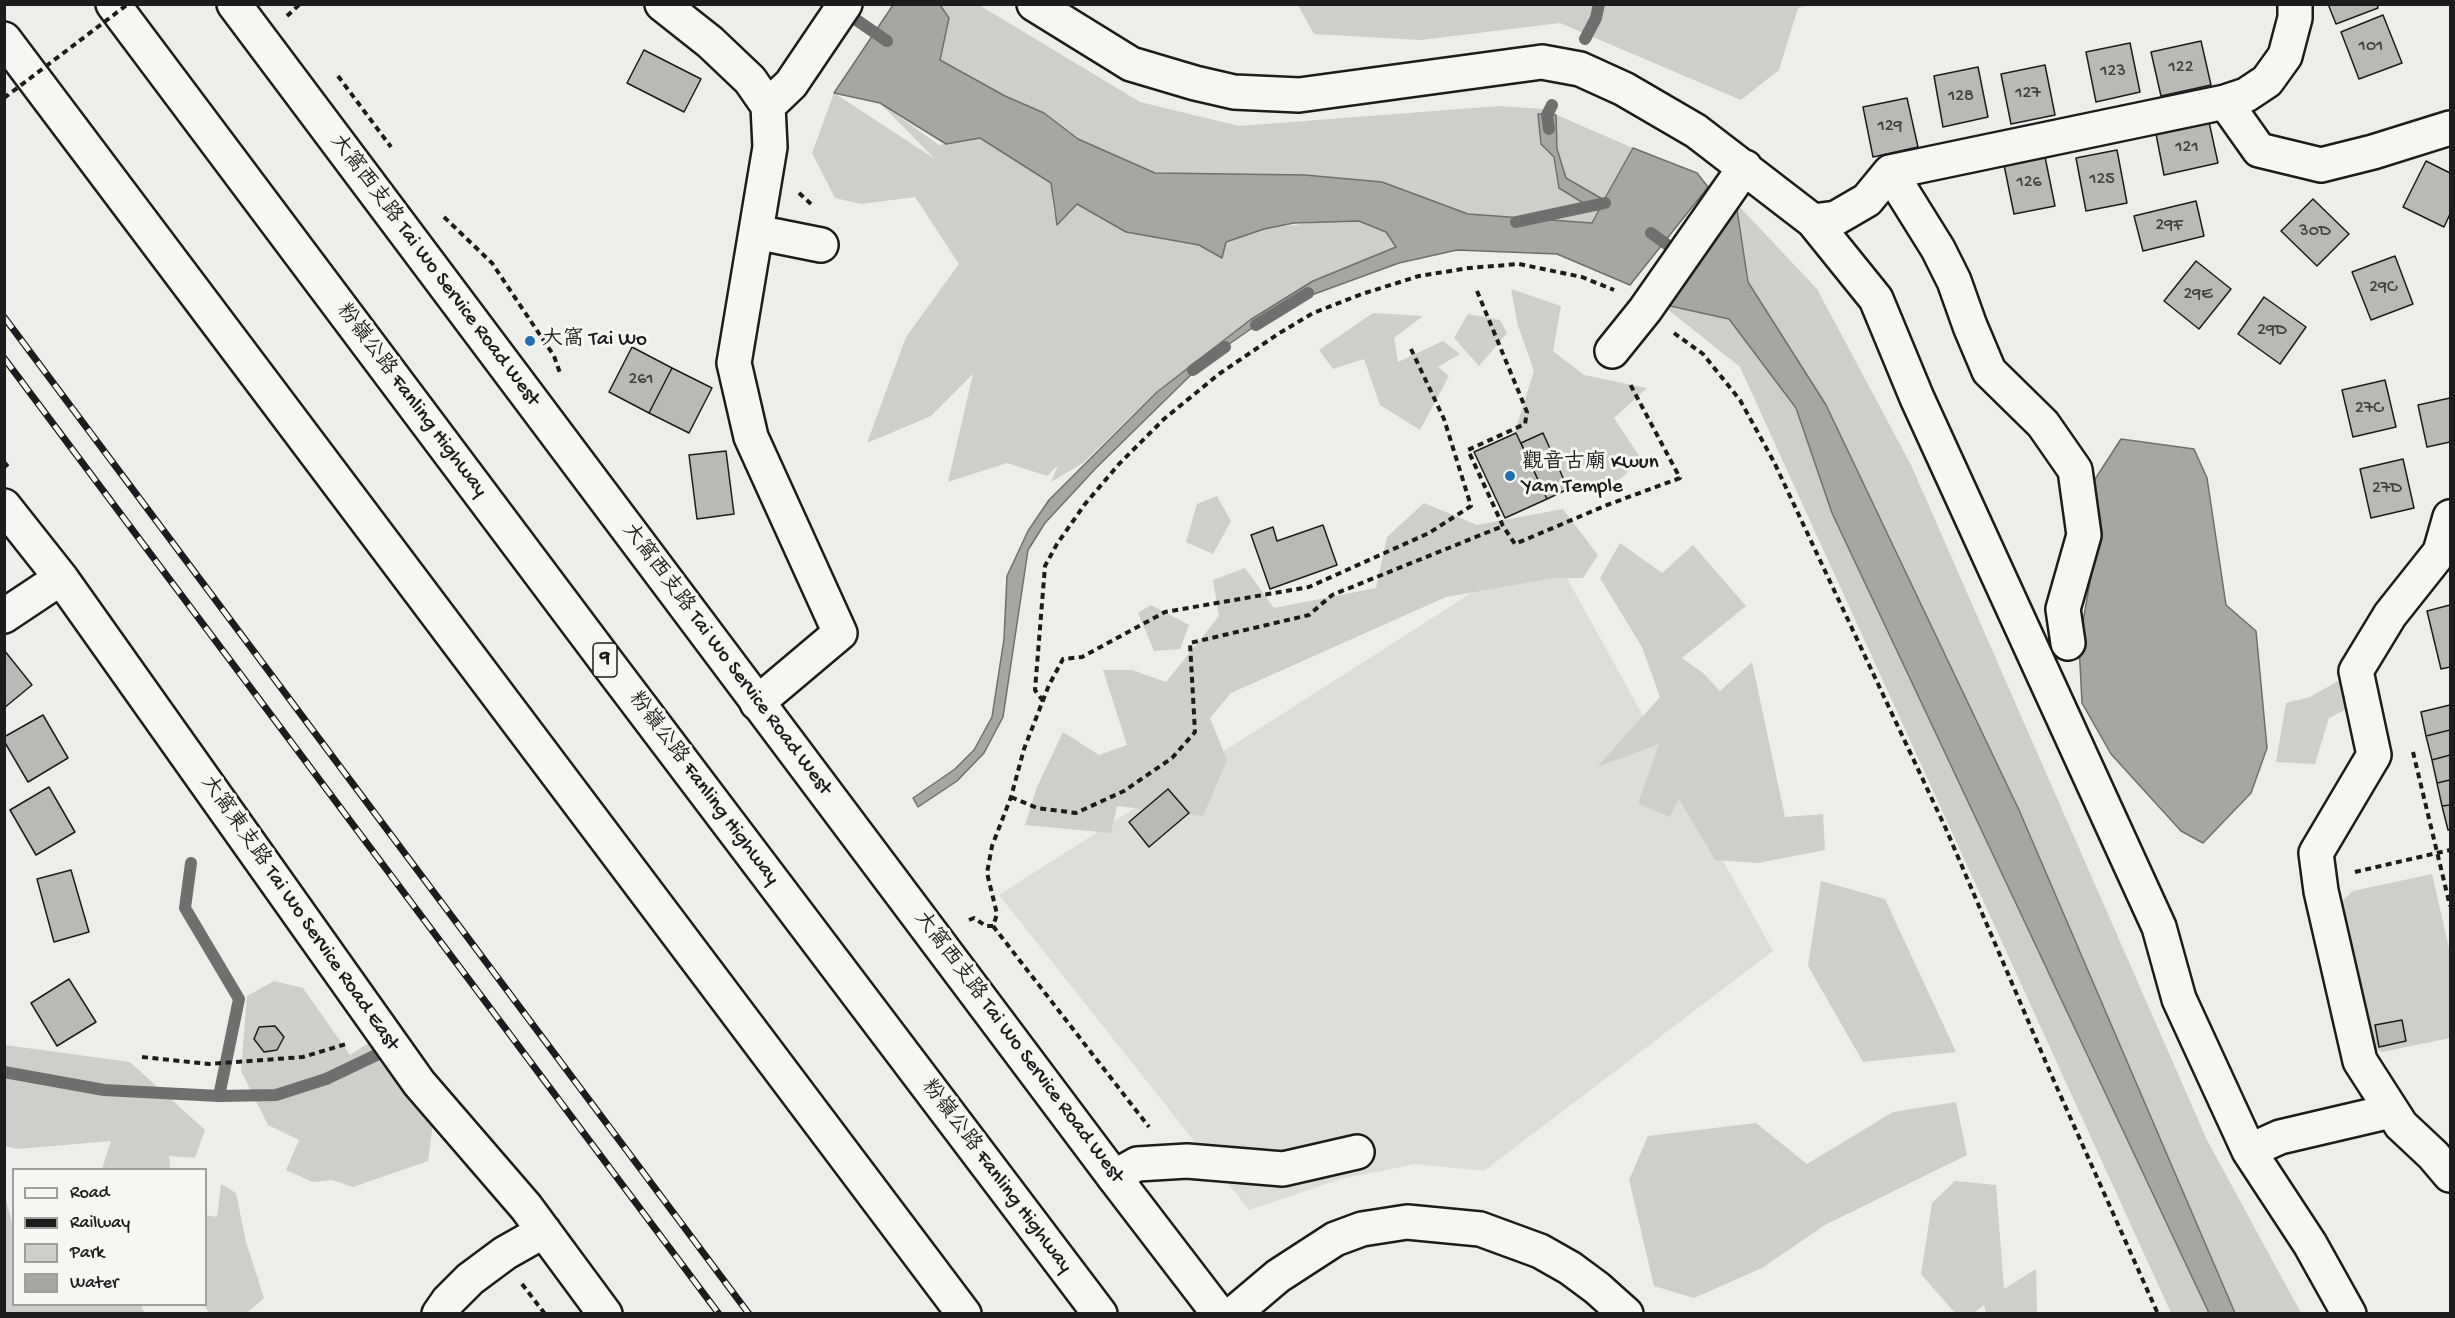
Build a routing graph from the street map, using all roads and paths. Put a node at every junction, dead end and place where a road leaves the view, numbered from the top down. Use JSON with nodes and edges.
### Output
{"nodes":[{"id":1,"x":113,"y":4,"type":"edge"},
{"id":2,"x":128,"y":4,"type":"edge"},
{"id":3,"x":234,"y":4,"type":"edge"},
{"id":4,"x":662,"y":4,"type":"edge"},
{"id":5,"x":845,"y":4,"type":"edge"},
{"id":6,"x":1034,"y":4,"type":"edge"},
{"id":7,"x":2295,"y":4,"type":"edge"},
{"id":8,"x":4,"y":39,"type":"edge"},
{"id":9,"x":4,"y":98,"type":"edge"},
{"id":10,"x":2225,"y":102,"type":"junction"},
{"id":11,"x":768,"y":106,"type":"junction"},
{"id":12,"x":2451,"y":128,"type":"edge"},
{"id":13,"x":1744,"y":167,"type":"junction"},
{"id":14,"x":1890,"y":172,"type":"junction"},
{"id":15,"x":1813,"y":221,"type":"junction"},
{"id":16,"x":756,"y":232,"type":"junction"},
{"id":17,"x":821,"y":245,"type":"dead end"},
{"id":18,"x":1477,"y":291,"type":"dead end"},
{"id":19,"x":1648,"y":305,"type":"junction"},
{"id":20,"x":1411,"y":349,"type":"dead end"},
{"id":21,"x":1612,"y":351,"type":"joint"},
{"id":22,"x":2451,"y":517,"type":"edge"},
{"id":23,"x":9,"y":520,"type":"edge"},
{"id":24,"x":1503,"y":526,"type":"junction"},
{"id":25,"x":61,"y":578,"type":"junction"},
{"id":26,"x":4,"y":616,"type":"edge"},
{"id":27,"x":2068,"y":643,"type":"dead end"},
{"id":28,"x":1043,"y":701,"type":"junction"},
{"id":29,"x":757,"y":703,"type":"junction"},
{"id":30,"x":2413,"y":751,"type":"dead end"},
{"id":31,"x":1011,"y":797,"type":"junction"},
{"id":32,"x":2451,"y":850,"type":"edge"},
{"id":33,"x":2438,"y":852,"type":"junction"},
{"id":34,"x":2320,"y":881,"type":"junction"},
{"id":35,"x":2451,"y":906,"type":"edge"},
{"id":36,"x":967,"y":921,"type":"dead end"},
{"id":37,"x":993,"y":926,"type":"junction"},
{"id":38,"x":364,"y":1034,"type":"junction"},
{"id":39,"x":142,"y":1057,"type":"dead end"},
{"id":40,"x":2391,"y":1111,"type":"junction"},
{"id":41,"x":2249,"y":1151,"type":"junction"},
{"id":42,"x":1356,"y":1152,"type":"dead end"},
{"id":43,"x":1173,"y":1162,"type":"junction"},
{"id":44,"x":2451,"y":1175,"type":"edge"},
{"id":45,"x":1113,"y":1177,"type":"junction"},
{"id":46,"x":544,"y":1231,"type":"junction"},
{"id":47,"x":439,"y":1314,"type":"edge"},
{"id":48,"x":604,"y":1314,"type":"edge"},
{"id":49,"x":964,"y":1314,"type":"edge"},
{"id":50,"x":1100,"y":1314,"type":"edge"},
{"id":51,"x":1219,"y":1314,"type":"edge"},
{"id":52,"x":1233,"y":1314,"type":"edge"},
{"id":53,"x":1626,"y":1314,"type":"edge"},
{"id":54,"x":2158,"y":1314,"type":"edge"},
{"id":55,"x":2349,"y":1314,"type":"edge"}],
"edges":[{"from":1,"to":50,"type":"main road","name":"粉嶺公路 Fanling Highway","number":"9"},
{"from":2,"to":9,"type":"path","bridge":true},
{"from":3,"to":29,"type":"main road","name":"大窩西支路 Tai Wo Service Road West"},
{"from":4,"to":11,"type":"main road"},
{"from":5,"to":11,"type":"main road"},
{"from":6,"to":13,"type":"main road"},
{"from":7,"to":10,"type":"main road"},
{"from":8,"to":49,"type":"main road"},
{"from":10,"to":12,"type":"main road"},
{"from":10,"to":14,"type":"main road"},
{"from":11,"to":16,"type":"main road"},
{"from":13,"to":15,"type":"main road"},
{"from":13,"to":19,"type":"main road"},
{"from":14,"to":15,"type":"main road"},
{"from":14,"to":27,"type":"main road"},
{"from":15,"to":41,"type":"main road"},
{"from":16,"to":17,"type":"main road"},
{"from":16,"to":29,"type":"main road"},
{"from":18,"to":24,"type":"path"},
{"from":19,"to":21,"type":"main road"},
{"from":19,"to":28,"type":"path"},
{"from":19,"to":54,"type":"path"},
{"from":20,"to":28,"type":"path"},
{"from":21,"to":24,"type":"path"},
{"from":22,"to":34,"type":"main road"},
{"from":23,"to":25,"type":"main road","name":"大窩東支路 Tai Wo Service Road East"},
{"from":24,"to":31,"type":"path"},
{"from":25,"to":26,"type":"main road"},
{"from":25,"to":38,"type":"main road","name":"大窩東支路 Tai Wo Service Road East"},
{"from":28,"to":31,"type":"path"},
{"from":29,"to":45,"type":"main road","name":"大窩西支路 Tai Wo Service Road West"},
{"from":30,"to":33,"type":"path"},
{"from":31,"to":37,"type":"path"},
{"from":32,"to":33,"type":"path"},
{"from":33,"to":34,"type":"path"},
{"from":33,"to":35,"type":"path"},
{"from":34,"to":40,"type":"main road"},
{"from":36,"to":37,"type":"path"},
{"from":37,"to":43,"type":"path"},
{"from":38,"to":39,"type":"path"},
{"from":38,"to":46,"type":"main road","name":"大窩東支路 Tai Wo Service Road East"},
{"from":40,"to":41,"type":"main road"},
{"from":40,"to":44,"type":"main road"},
{"from":41,"to":55,"type":"main road"},
{"from":42,"to":43,"type":"main road"},
{"from":43,"to":45,"type":"main road"},
{"from":45,"to":51,"type":"main road","name":"大窩西支路 Tai Wo Service Road West"},
{"from":46,"to":47,"type":"main road"},
{"from":46,"to":48,"type":"main road","name":"大窩東支路 Tai Wo Service Road East"},
{"from":52,"to":53,"type":"main road"}]}
